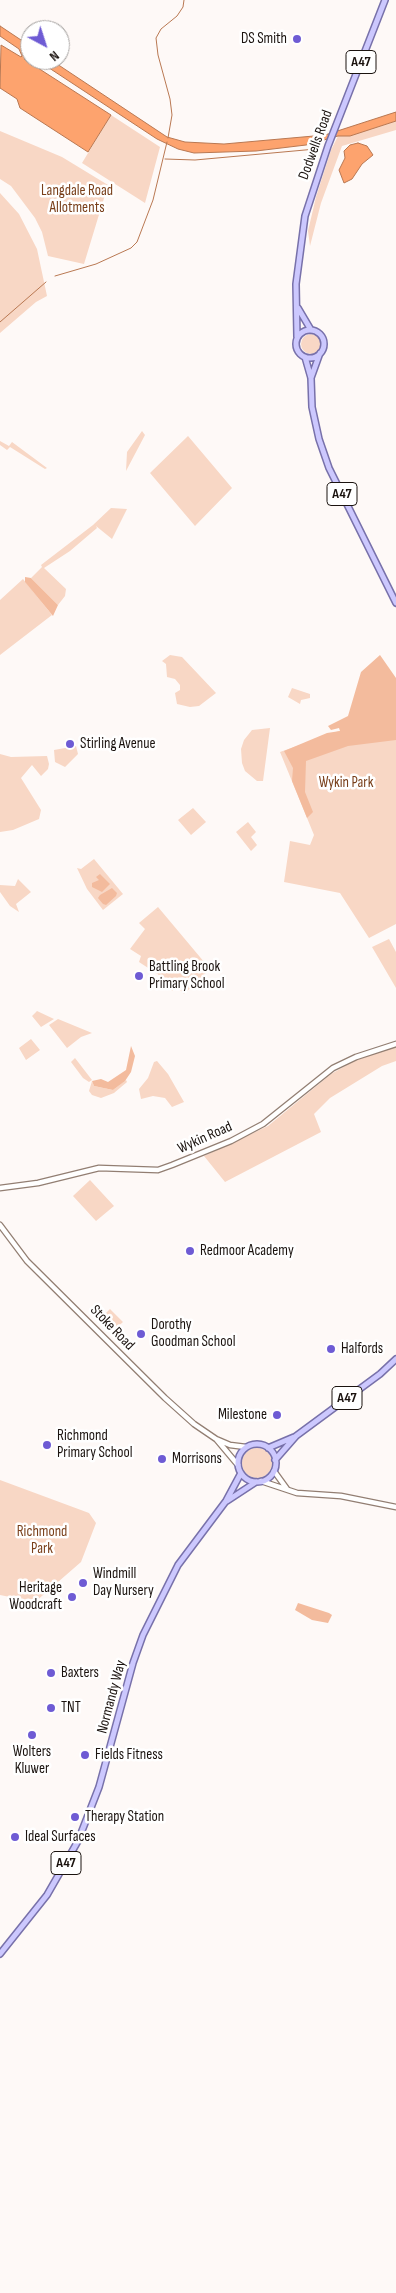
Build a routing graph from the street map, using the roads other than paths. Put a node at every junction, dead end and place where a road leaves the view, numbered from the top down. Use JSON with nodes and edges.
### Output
{"nodes":[{"id":1,"x":385,"y":0,"type":"edge"},
{"id":2,"x":296,"y":305,"type":"junction"},
{"id":3,"x":311,"y":330,"type":"junction"},
{"id":4,"x":297,"y":338,"type":"junction"},
{"id":5,"x":320,"y":353,"type":"junction"},
{"id":6,"x":305,"y":357,"type":"junction"},
{"id":7,"x":311,"y":378,"type":"junction"},
{"id":8,"x":396,"y":602,"type":"edge"},
{"id":9,"x":396,"y":1044,"type":"edge"},
{"id":10,"x":0,"y":1188,"type":"edge"},
{"id":11,"x":0,"y":1225,"type":"edge"},
{"id":12,"x":396,"y":1359,"type":"edge"},
{"id":13,"x":296,"y":1436,"type":"junction"},
{"id":14,"x":216,"y":1439,"type":"junction"},
{"id":15,"x":246,"y":1448,"type":"junction"},
{"id":16,"x":268,"y":1448,"type":"junction"},
{"id":17,"x":275,"y":1460,"type":"junction"},
{"id":18,"x":238,"y":1465,"type":"junction"},
{"id":19,"x":274,"y":1471,"type":"junction"},
{"id":20,"x":241,"y":1473,"type":"junction"},
{"id":21,"x":259,"y":1481,"type":"junction"},
{"id":22,"x":290,"y":1492,"type":"junction"},
{"id":23,"x":226,"y":1501,"type":"junction"},
{"id":24,"x":396,"y":1507,"type":"edge"},
{"id":25,"x":0,"y":1954,"type":"edge"}],
"edges":[{"from":1,"to":2,"type":"main road","name":"Dodwells Road","number":"A47"},
{"from":2,"to":3,"type":"main road"},
{"from":2,"to":4,"type":"main road","name":"Dodwells Road","number":"A47"},
{"from":3,"to":4,"type":"main road"},
{"from":3,"to":5,"type":"main road"},
{"from":4,"to":6,"type":"main road"},
{"from":5,"to":6,"type":"main road"},
{"from":5,"to":7,"type":"main road","number":"A47"},
{"from":6,"to":7,"type":"main road","number":"A47"},
{"from":7,"to":8,"type":"main road","number":"A47"},
{"from":9,"to":10,"type":"street","name":"Wykin Road"},
{"from":11,"to":14,"type":"street","name":"Stoke Road"},
{"from":12,"to":13,"type":"main road","number":"A47"},
{"from":13,"to":16,"type":"main road","number":"A47"},
{"from":13,"to":17,"type":"main road","number":"A47"},
{"from":14,"to":15,"type":"street","name":"Stoke Road"},
{"from":14,"to":18,"type":"street","name":"Stoke Road"},
{"from":15,"to":16,"type":"main road"},
{"from":15,"to":18,"type":"main road"},
{"from":16,"to":17,"type":"main road"},
{"from":17,"to":19,"type":"main road"},
{"from":18,"to":20,"type":"main road"},
{"from":19,"to":21,"type":"main road"},
{"from":19,"to":22,"type":"street"},
{"from":20,"to":21,"type":"main road"},
{"from":20,"to":23,"type":"main road","name":"Normandy Way","number":"A47"},
{"from":21,"to":22,"type":"street"},
{"from":21,"to":23,"type":"main road","name":"Normandy Way","number":"A47"},
{"from":22,"to":24,"type":"street"},
{"from":23,"to":25,"type":"main road","name":"Normandy Way","number":"A47"}]}
